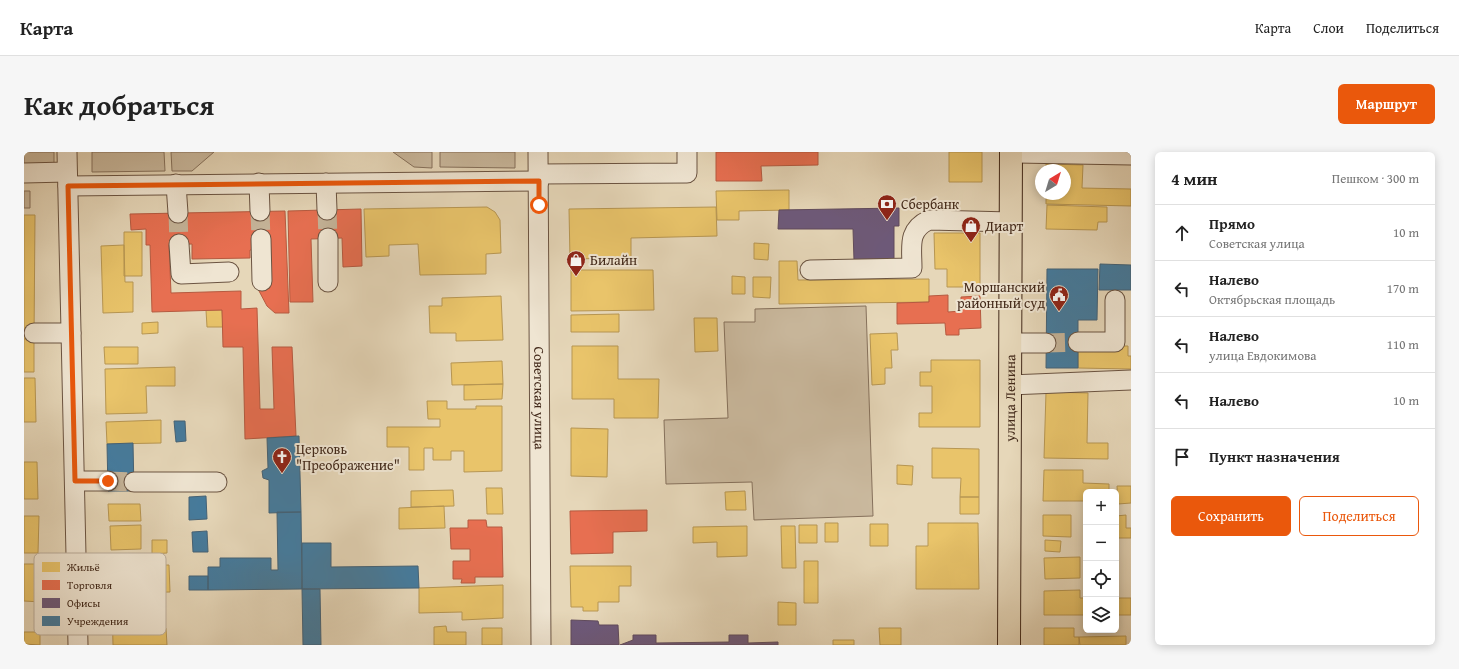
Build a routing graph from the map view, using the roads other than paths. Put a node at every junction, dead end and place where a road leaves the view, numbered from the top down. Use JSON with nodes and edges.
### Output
{"nodes":[{"id":1,"x":67,"y":152,"type":"edge"},
{"id":2,"x":538,"y":152,"type":"edge"},
{"id":3,"x":687,"y":152,"type":"edge"},
{"id":4,"x":1011,"y":153,"type":"edge"},
{"id":5,"x":1131,"y":155,"type":"edge"},
{"id":6,"x":24,"y":173,"type":"edge"},
{"id":7,"x":539,"y":177,"type":"junction"},
{"id":8,"x":68,"y":179,"type":"junction"},
{"id":9,"x":259,"y":183,"type":"junction"},
{"id":10,"x":326,"y":183,"type":"junction"},
{"id":11,"x":176,"y":184,"type":"junction"},
{"id":12,"x":327,"y":210,"type":"tunnel mouth"},
{"id":13,"x":260,"y":211,"type":"tunnel mouth"},
{"id":14,"x":178,"y":213,"type":"tunnel mouth"},
{"id":15,"x":1011,"y":222,"type":"junction"},
{"id":16,"x":328,"y":238,"type":"tunnel mouth"},
{"id":17,"x":261,"y":239,"type":"tunnel mouth"},
{"id":18,"x":179,"y":244,"type":"tunnel mouth"},
{"id":19,"x":810,"y":270,"type":"dead end"},
{"id":20,"x":229,"y":272,"type":"dead end"},
{"id":21,"x":262,"y":281,"type":"dead end"},
{"id":22,"x":328,"y":282,"type":"dead end"},
{"id":23,"x":1115,"y":300,"type":"dead end"},
{"id":24,"x":34,"y":333,"type":"dead end"},
{"id":25,"x":71,"y":333,"type":"junction"},
{"id":26,"x":1078,"y":342,"type":"tunnel mouth"},
{"id":27,"x":1011,"y":343,"type":"junction"},
{"id":28,"x":1046,"y":343,"type":"tunnel mouth"},
{"id":29,"x":1131,"y":380,"type":"edge"},
{"id":30,"x":1010,"y":385,"type":"junction"},
{"id":31,"x":75,"y":481,"type":"junction"},
{"id":32,"x":108,"y":481,"type":"tunnel mouth"},
{"id":33,"x":134,"y":482,"type":"tunnel mouth"},
{"id":34,"x":217,"y":482,"type":"dead end"},
{"id":35,"x":76,"y":553,"type":"edge"},
{"id":36,"x":78,"y":635,"type":"edge"},
{"id":37,"x":78,"y":645,"type":"edge"},
{"id":38,"x":541,"y":645,"type":"edge"},
{"id":39,"x":1009,"y":645,"type":"edge"}],
"edges":[{"from":1,"to":8,"type":"street"},
{"from":2,"to":7,"type":"street","name":"Советская улица"},
{"from":3,"to":7,"type":"street"},
{"from":4,"to":5,"type":"street"},
{"from":4,"to":15,"type":"main road","name":"улица Ленина"},
{"from":6,"to":8,"type":"street"},
{"from":7,"to":10,"type":"street"},
{"from":7,"to":38,"type":"street","name":"Советская улица"},
{"from":8,"to":11,"type":"street"},
{"from":8,"to":25,"type":"street"},
{"from":9,"to":10,"type":"street"},
{"from":9,"to":11,"type":"street"},
{"from":9,"to":13,"type":"street"},
{"from":10,"to":12,"type":"street"},
{"from":11,"to":14,"type":"street"},
{"from":15,"to":19,"type":"street"},
{"from":15,"to":27,"type":"main road","name":"улица Ленина"},
{"from":16,"to":22,"type":"street"},
{"from":17,"to":21,"type":"street"},
{"from":18,"to":20,"type":"street"},
{"from":23,"to":26,"type":"street"},
{"from":24,"to":25,"type":"street"},
{"from":25,"to":31,"type":"street"},
{"from":27,"to":28,"type":"street"},
{"from":27,"to":30,"type":"main road","name":"улица Ленина"},
{"from":29,"to":30,"type":"street"},
{"from":30,"to":39,"type":"main road","name":"улица Ленина"},
{"from":31,"to":32,"type":"street"},
{"from":31,"to":35,"type":"street"},
{"from":33,"to":34,"type":"street"},
{"from":36,"to":37,"type":"street"}]}
